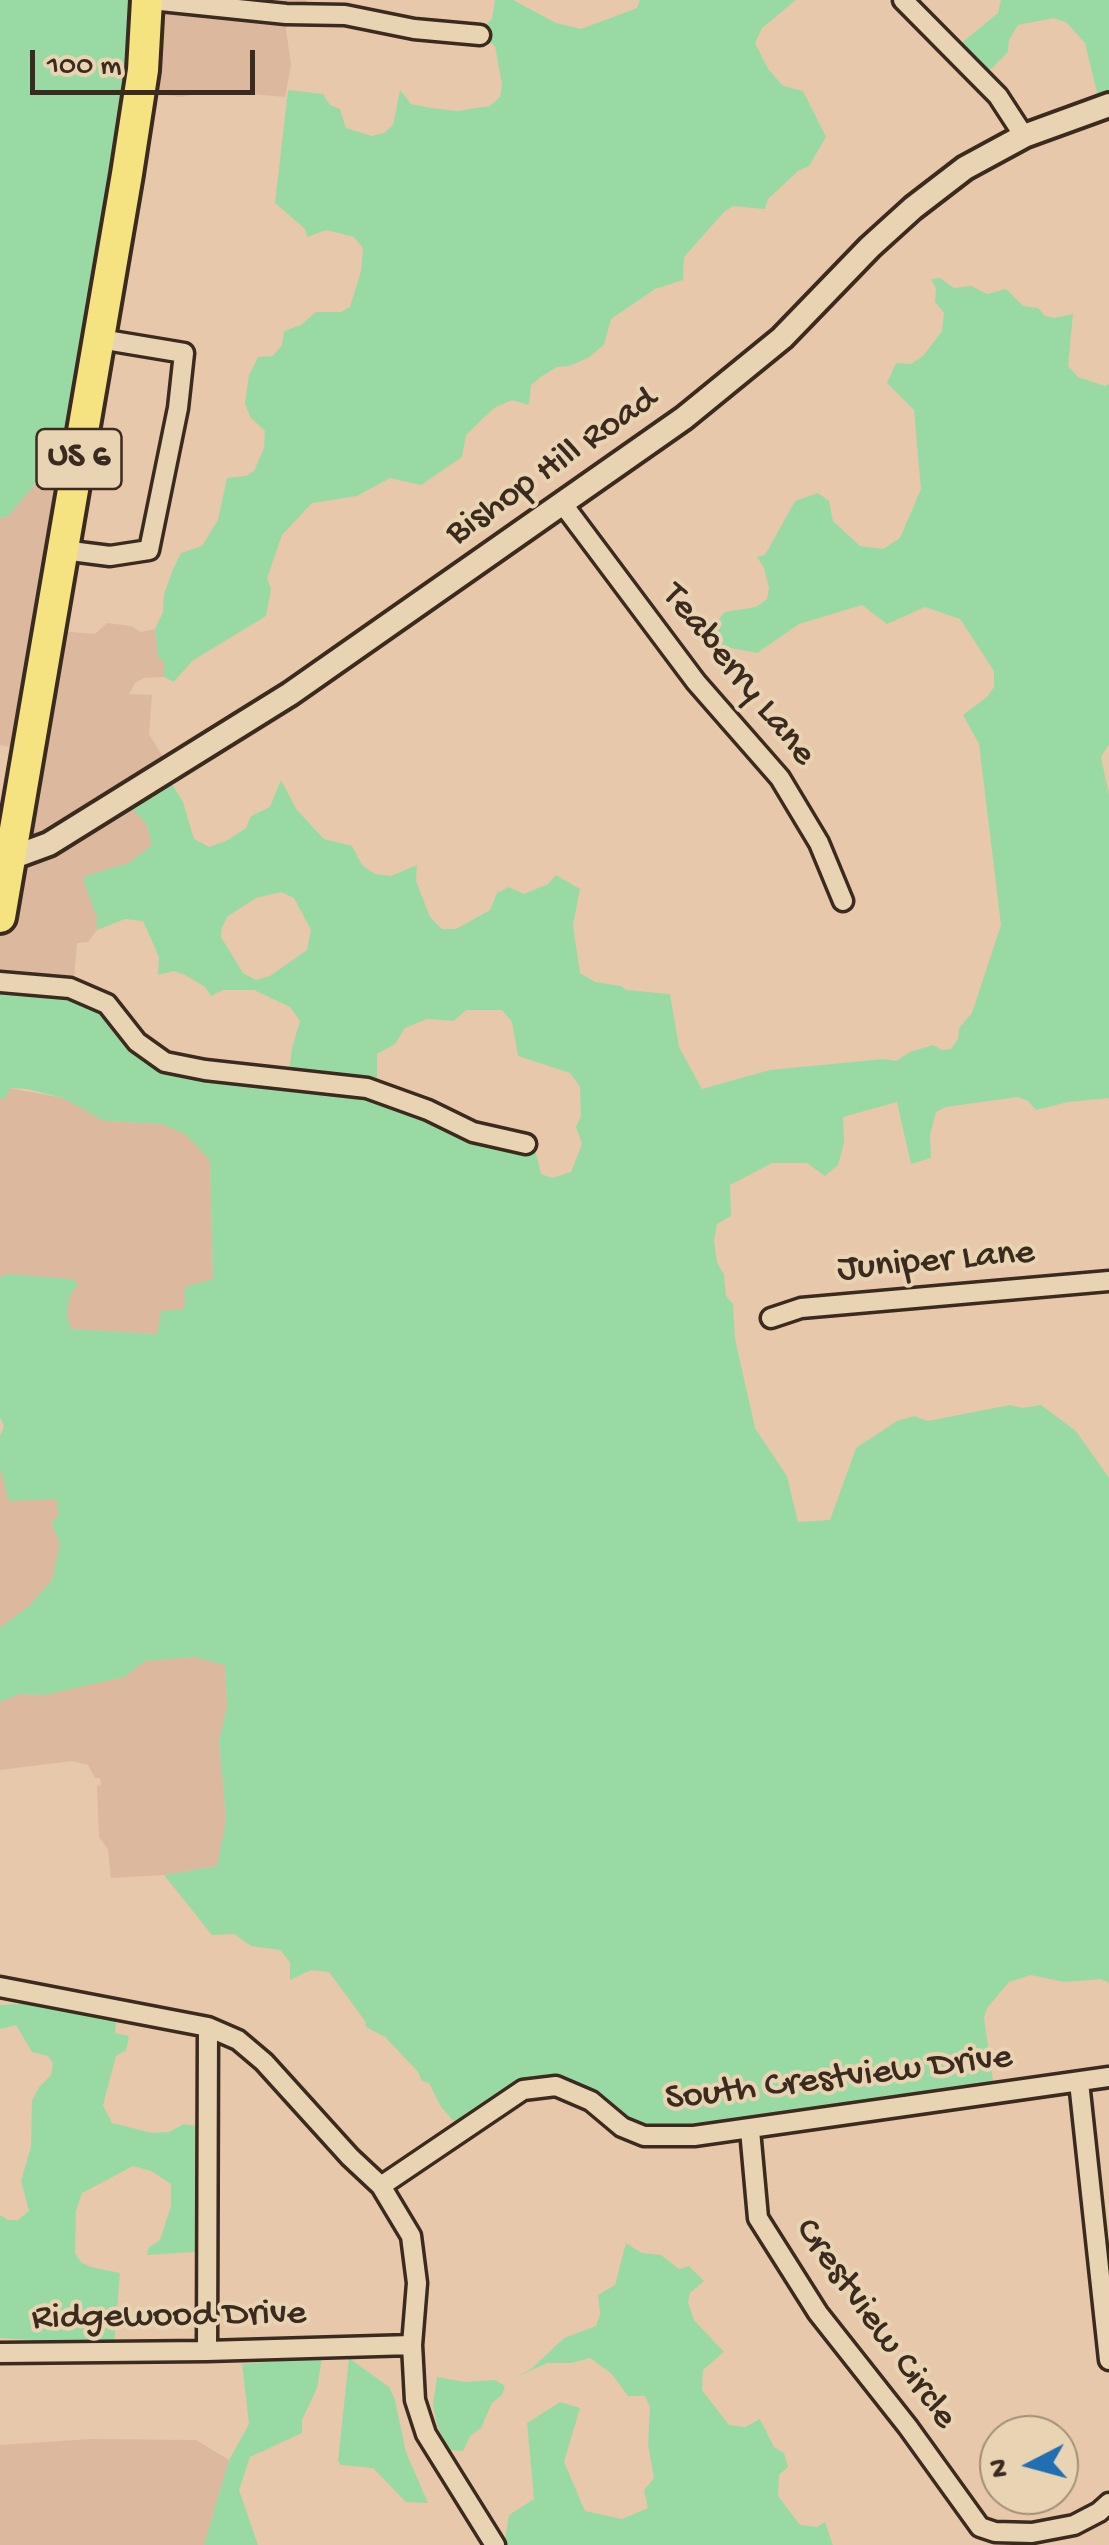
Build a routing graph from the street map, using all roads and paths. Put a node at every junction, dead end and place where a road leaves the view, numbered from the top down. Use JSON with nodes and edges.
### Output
{"nodes":[{"id":1,"x":149,"y":0,"type":"edge"},
{"id":2,"x":903,"y":0,"type":"edge"},
{"id":3,"x":480,"y":36,"type":"dead end"},
{"id":4,"x":1109,"y":105,"type":"edge"},
{"id":5,"x":1024,"y":136,"type":"junction"},
{"id":6,"x":100,"y":339,"type":"junction"},
{"id":7,"x":562,"y":503,"type":"junction"},
{"id":8,"x":63,"y":550,"type":"junction"},
{"id":9,"x":11,"y":858,"type":"junction"},
{"id":10,"x":843,"y":901,"type":"dead end"},
{"id":11,"x":0,"y":917,"type":"edge"},
{"id":12,"x":0,"y":982,"type":"edge"},
{"id":13,"x":526,"y":1144,"type":"dead end"},
{"id":14,"x":1109,"y":1281,"type":"edge"},
{"id":15,"x":771,"y":1318,"type":"dead end"},
{"id":16,"x":0,"y":1986,"type":"edge"},
{"id":17,"x":208,"y":2028,"type":"junction"},
{"id":18,"x":1109,"y":2077,"type":"edge"},
{"id":19,"x":1079,"y":2082,"type":"junction"},
{"id":20,"x":750,"y":2130,"type":"junction"},
{"id":21,"x":381,"y":2186,"type":"junction"},
{"id":22,"x":412,"y":2345,"type":"junction"},
{"id":23,"x":0,"y":2352,"type":"edge"},
{"id":24,"x":207,"y":2352,"type":"junction"},
{"id":25,"x":1109,"y":2360,"type":"edge"},
{"id":26,"x":1109,"y":2503,"type":"edge"},
{"id":27,"x":980,"y":2536,"type":"edge"},
{"id":28,"x":494,"y":2545,"type":"edge"}],
"edges":[{"from":1,"to":3,"type":"street"},
{"from":1,"to":6,"type":"highway","number":"US 6"},
{"from":2,"to":5,"type":"street"},
{"from":4,"to":5,"type":"street","name":"Bishop Hill Road"},
{"from":5,"to":7,"type":"street","name":"Bishop Hill Road"},
{"from":6,"to":8,"type":"highway","number":"US 6"},
{"from":6,"to":8,"type":"street"},
{"from":7,"to":9,"type":"street","name":"Bishop Hill Road"},
{"from":7,"to":10,"type":"street","name":"Teaberry Lane"},
{"from":8,"to":9,"type":"highway","number":"US 6"},
{"from":9,"to":11,"type":"highway","number":"US 6"},
{"from":12,"to":13,"type":"street"},
{"from":14,"to":15,"type":"street","name":"Juniper Lane"},
{"from":16,"to":17,"type":"street"},
{"from":17,"to":21,"type":"street"},
{"from":17,"to":24,"type":"street"},
{"from":18,"to":19,"type":"street","name":"South Crestview Drive"},
{"from":19,"to":20,"type":"street","name":"South Crestview Drive"},
{"from":19,"to":25,"type":"street"},
{"from":20,"to":21,"type":"street","name":"South Crestview Drive"},
{"from":20,"to":27,"type":"street","name":"Crestview Circle"},
{"from":21,"to":22,"type":"street"},
{"from":22,"to":24,"type":"street","name":"Ridgewood Drive"},
{"from":22,"to":28,"type":"street"},
{"from":23,"to":24,"type":"street","name":"Ridgewood Drive"},
{"from":26,"to":27,"type":"street","name":"Crestview Circle"}]}
